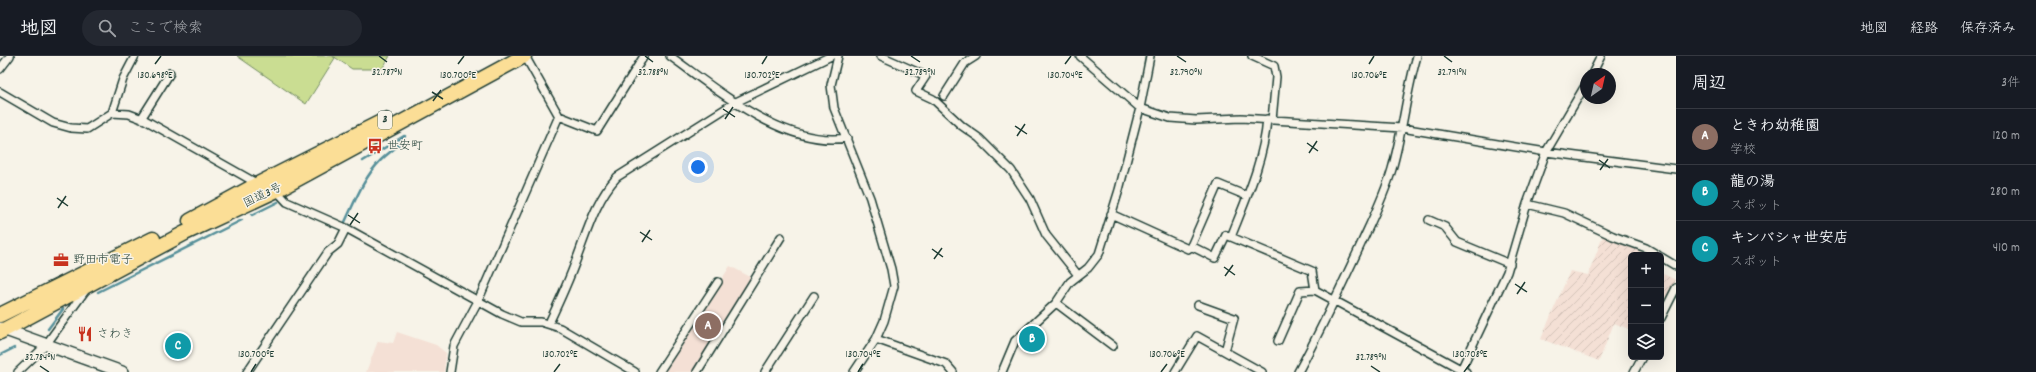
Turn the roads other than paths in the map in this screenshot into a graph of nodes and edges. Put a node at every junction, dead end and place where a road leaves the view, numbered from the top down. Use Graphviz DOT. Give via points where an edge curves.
graph roads {
  1 [pos="10,56"];
  2 [pos="135,56"];
  3 [pos="512,56"];
  4 [pos="525,56"];
  5 [pos="644,56"];
  6 [pos="670,56"];
  7 [pos="831,56"];
  8 [pos="838,56"];
  9 [pos="881,56"];
  10 [pos="976,56"];
  11 [pos="1080,56"];
  12 [pos="1150,56"];
  13 [pos="1252,56"];
  14 [pos="1417,56"];
  15 [pos="1601,56"];
  16 [pos="1595,68"];
  17 [pos="0,69"];
  18 [pos="170,73"];
  19 [pos="0,92"];
  20 [pos="1580,94"];
  21 [pos="944,96"];
  22 [pos="736,102"];
  23 [pos="1140,108"];
  24 [pos="112,113"];
  25 [pos="558,116"];
  26 [pos="141,119"];
  27 [pos="1270,120"];
  28 [pos="1402,128"];
  29 [pos="847,138"];
  30 [pos="1546,152"];
  31 [pos="1676,169"];
  32 [pos="258,184"];
  33 [pos="277,190"];
  34 [pos="1247,196"];
  35 [pos="1528,204"];
  36 [pos="1111,214"];
  37 [pos="1429,220"];
  38 [pos="346,228"];
  39 [pos="781,237"];
  40 [pos="1230,237"];
  41 [pos="1191,246"];
  42 [pos="1653,252"];
  43 [pos="1664,259"];
  44 [pos="1510,264"];
  45 [pos="1676,266"];
  46 [pos="1078,275"];
  47 [pos="718,282"];
  48 [pos="90,283"];
  49 [pos="1676,288"];
  50 [pos="1315,290"];
  51 [pos="814,296"];
  52 [pos="478,300"];
  53 [pos="1335,302"];
  54 [pos="1056,303"];
  55 [pos="1198,305"];
  56 [pos="1664,312"];
  57 [pos="0,315"];
  58 [pos="549,324"];
  59 [pos="1,330"];
  60 [pos="876,339"];
  61 [pos="1278,341"];
  62 [pos="45,346"];
  63 [pos="1113,346"];
  64 [pos="1225,351"];
  65 [pos="1640,360"];
  66 [pos="1462,371"];
  67 [pos="18,372"];
  68 [pos="122,372"];
  69 [pos="247,372"];
  70 [pos="450,372"];
  71 [pos="635,372"];
  72 [pos="659,372"];
  73 [pos="697,372"];
  74 [pos="765,372"];
  75 [pos="854,372"];
  76 [pos="953,372"];
  77 [pos="1002,372"];
  78 [pos="1175,372"];
  79 [pos="1262,372"];
  80 [pos="1298,372"];
  81 [pos="1634,372"];
  1 -- 17 [label="street"];
  2 -- 24 [label="street" via="122,78"];
  3 -- 32 [label="highway, 国道3号 / 3"];
  4 -- 25 [label="street"];
  4 -- 33 [label="highway, 国道3号 / 3"];
  5 -- 25 [label="street" via="599,130"];
  6 -- 22 [label="street"];
  7 -- 22 [label="street"];
  8 -- 29 [label="street" via="830,84 834,108"];
  9 -- 46 [label="street" via="926,76 916,91 933,99 979,138 1011,170 1030,199 1046,235"];
  10 -- 21 [label="street" via="965,63"];
  11 -- 23 [label="street"];
  12 -- 23 [label="street"];
  13 -- 27 [label="street" via="1274,66 1276,77"];
  14 -- 28 [label="street"];
  15 -- 16 [label="street"];
  18 -- 26 [label="street"];
  19 -- 24 [label="street" via="52,122 71,128 87,129"];
  20 -- 30 [label="street"];
  22 -- 29 [label="street" via="769,123 802,134 831,141"];
  22 -- 58 [label="street" via="617,177 606,189"];
  23 -- 27 [label="street" via="1170,118"];
  23 -- 36 [label="street"];
  24 -- 26 [label="street" via="129,114"];
  25 -- 52 [label="street"];
  26 -- 32 [label="street"];
  27 -- 28 [label="street"];
  27 -- 34 [label="street"];
  28 -- 30 [label="street"];
  28 -- 53 [label="street" via="1392,170"];
  29 -- 60 [label="street" via="870,198 894,286"];
  30 -- 31 [label="street"];
  30 -- 35 [label="street"];
  32 -- 33 [label="street"];
  32 -- 57 [label="highway, 国道3号 / 3" via="181,226"];
  33 -- 38 [label="street" via="287,202"];
  33 -- 48 [label="highway, 国道3号 / 3" via="185,233"];
  34 -- 40 [label="street"];
  34 -- 41 [label="street" via="1218,184"];
  35 -- 42 [label="street" via="1564,213"];
  35 -- 44 [label="street"];
  36 -- 41 [label="street" via="1188,249"];
  36 -- 46 [label="street" via="1099,254 1088,268"];
  37 -- 44 [label="street" via="1445,227 1457,242"];
  38 -- 52 [label="street"];
  38 -- 69 [label="street" via="338,244 328,252"];
  39 -- 73 [label="street"];
  40 -- 41 [label="street" via="1226,235 1214,258"];
  40 -- 50 [label="street" via="1312,271"];
  43 -- 45 [label="street"];
  44 -- 66 [label="street"];
  46 -- 54 [label="street"];
  47 -- 72 [label="street"];
  48 -- 59 [label="highway, 国道3号 / 3"];
  48 -- 62 [label="street"];
  49 -- 56 [label="street"];
  50 -- 53 [label="street"];
  50 -- 61 [label="street" via="1300,291"];
  51 -- 74 [label="street"];
  52 -- 58 [label="street" via="521,322"];
  52 -- 70 [label="street" via="454,346"];
  53 -- 66 [label="street"];
  53 -- 80 [label="street"];
  54 -- 63 [label="street"];
  54 -- 77 [label="street" via="1015,341"];
  55 -- 64 [label="street" via="1234,318"];
  58 -- 71 [label="street"];
  59 -- 62 [label="street"];
  60 -- 75 [label="street"];
  60 -- 76 [label="street" via="946,364"];
  62 -- 67 [label="street"];
  62 -- 68 [label="street"];
  64 -- 78 [label="street" via="1197,336"];
  64 -- 79 [label="street"];
  65 -- 81 [label="street"];
}
